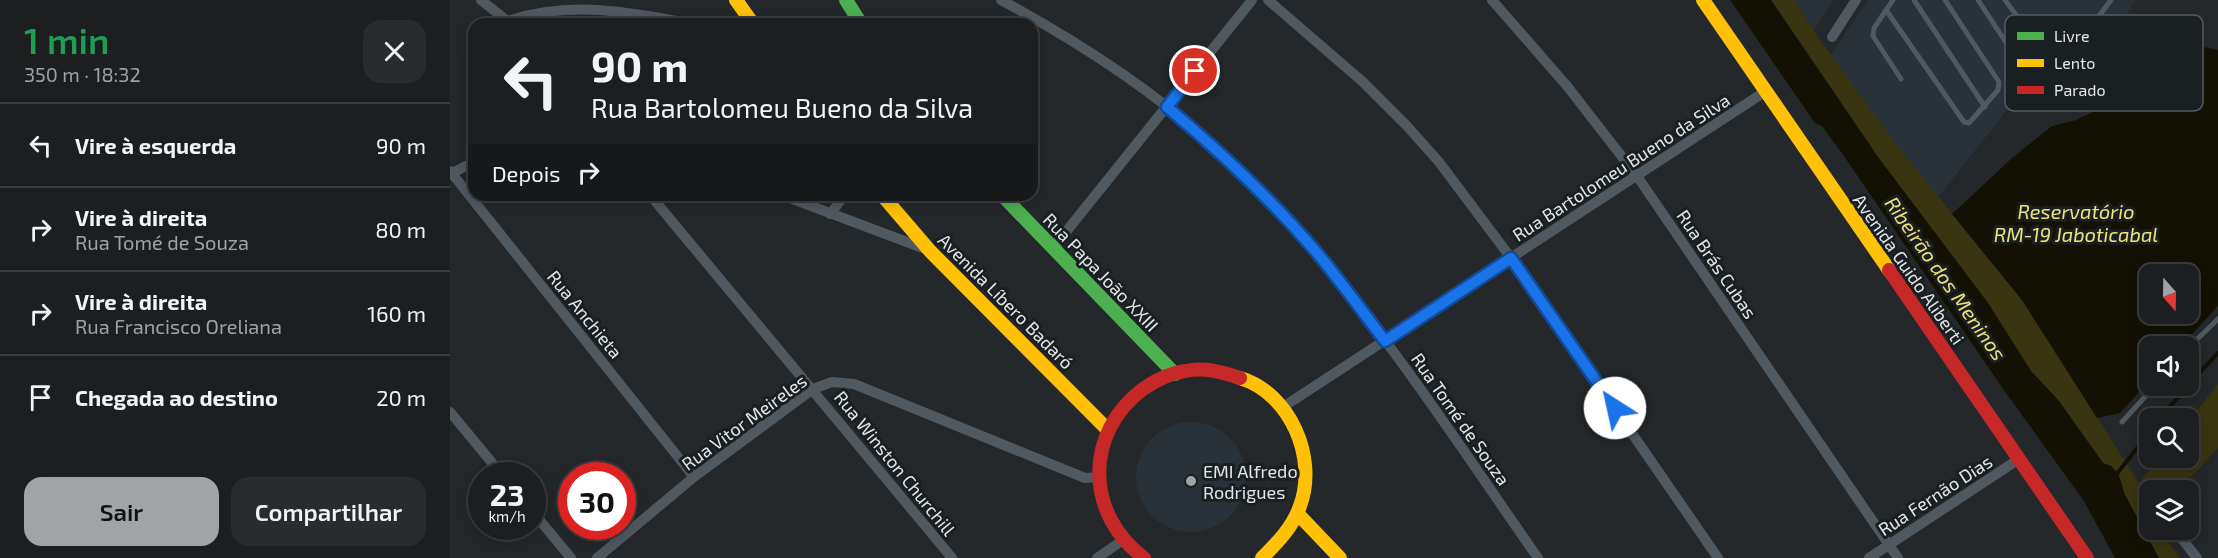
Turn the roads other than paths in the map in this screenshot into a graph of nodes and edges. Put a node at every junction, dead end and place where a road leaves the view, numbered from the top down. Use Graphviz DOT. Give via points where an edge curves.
graph roads {
  1 [pos="481,0"];
  2 [pos="736,0"];
  3 [pos="1001,0"];
  4 [pos="1252,0"];
  5 [pos="1268,0"];
  6 [pos="1492,0"];
  7 [pos="1703,0"];
  8 [pos="1856,0"];
  9 [pos="1893,0"];
  10 [pos="1914,0"];
  11 [pos="1945,0"];
  12 [pos="1978,0"];
  13 [pos="2006,0"];
  14 [pos="2111,0"];
  15 [pos="850,2"];
  16 [pos="1886,10"];
  17 [pos="2017,15"];
  18 [pos="2100,15"];
  19 [pos="504,18"];
  20 [pos="517,18"];
  21 [pos="660,18"];
  22 [pos="749,18"];
  23 [pos="858,18"];
  24 [pos="1035,18"];
  25 [pos="1038,20"];
  26 [pos="1832,37"];
  27 [pos="2005,40"];
  28 [pos="1901,79"];
  29 [pos="1766,92"];
  30 [pos="1167,107"];
  31 [pos="1985,107"];
  32 [pos="468,165"];
  33 [pos="451,172"];
  34 [pos="1637,176"];
  35 [pos="468,193"];
  36 [pos="474,201"];
  37 [pos="656,201"];
  38 [pos="797,201"];
  39 [pos="840,201"];
  40 [pos="887,201"];
  41 [pos="1008,201"];
  42 [pos="830,214"];
  43 [pos="1053,248"];
  44 [pos="930,251"];
  45 [pos="1511,258"];
  46 [pos="2218,319"];
  47 [pos="2199,337"];
  48 [pos="1385,341"];
  49 [pos="1175,374"];
  50 [pos="813,389"];
  51 [pos="2146,396"];
  52 [pos="1284,407"];
  53 [pos="450,412"];
  54 [pos="2122,423"];
  55 [pos="1108,430"];
  56 [pos="2019,459"];
  57 [pos="491,462"];
  58 [pos="694,477"];
  59 [pos="1099,477"];
  60 [pos="1298,514"];
  61 [pos="546,528"];
  62 [pos="1123,540"];
  63 [pos="2183,540"];
  64 [pos="1888,544"];
  65 [pos="571,558"];
  66 [pos="597,558"];
  67 [pos="952,558"];
  68 [pos="1097,558"];
  69 [pos="1144,558"];
  70 [pos="1262,558"];
  71 [pos="1340,558"];
  72 [pos="1538,558"];
  73 [pos="1718,558"];
  74 [pos="1869,558"];
  75 [pos="1898,558"];
  76 [pos="2087,558"];
  77 [pos="2197,558"];
  1 -- 19 [label="street"];
  2 -- 22 [label="street"];
  3 -- 24 [label="street, Rua Tomé de Souza"];
  4 -- 30 [label="street"];
  5 -- 45 [label="street" via="1363,82 1407,126"];
  6 -- 34 [label="street, Rua Brás Cubas" via="1567,86"];
  7 -- 29 [label="street, Avenida Guido Aliberti"];
  8 -- 26 [label="street"];
  9 -- 16 [label="lane"];
  10 -- 31 [label="lane"];
  11 -- 31 [label="lane" via="1999,82 2000,87"];
  12 -- 27 [label="lane"];
  13 -- 17 [label="lane"];
  14 -- 18 [label="lane"];
  15 -- 23 [label="street"];
  16 -- 28 [label="lane" via="1873,36"];
  16 -- 31 [label="lane" via="1964,122 1970,123"];
  20 -- 21 [label="street" via="551,8 583,7"];
  25 -- 30 [label="street, Rua Tomé de Souza"];
  29 -- 34 [label="street, Rua Bartolomeu Bueno da Silva"];
  29 -- 56 [label="street, Avenida Guido Aliberti"];
  30 -- 43 [label="street"];
  30 -- 48 [label="street, Rua Tomé de Souza" via="1209,142 1287,220"];
  32 -- 33 [label="street"];
  33 -- 35 [label="street, Rua Anchieta"];
  34 -- 45 [label="street, Rua Bartolomeu Bueno da Silva"];
  34 -- 64 [label="street, Rua Brás Cubas"];
  36 -- 58 [label="street, Rua Anchieta"];
  37 -- 50 [label="street, Rua Winston Churchill"];
  38 -- 42 [label="street"];
  39 -- 42 [label="street"];
  40 -- 44 [label="street, Avenida Líbero Badaró"];
  41 -- 43 [label="street, Rua Papa João XXIII"];
  42 -- 44 [label="street"];
  43 -- 49 [label="street, Rua Papa João XXIII"];
  44 -- 55 [label="street, Avenida Líbero Badaró"];
  45 -- 48 [label="street, Rua Bartolomeu Bueno da Silva"];
  45 -- 73 [label="street"];
  46 -- 47 [label="lane"];
  48 -- 52 [label="street, Rua Bartolomeu Bueno da Silva"];
  48 -- 72 [label="street, Rua Tomé de Souza"];
  49 -- 52 [label="street" via="1219,370 1247,379"];
  49 -- 55 [label="street" via="1139,391 1119,411"];
  50 -- 58 [label="street, Rua Vitor Meireles"];
  50 -- 59 [label="street, Rua Vitor Meireles" via="832,382 854,384 1085,478"];
  50 -- 67 [label="street, Rua Winston Churchill"];
  51 -- 54 [label="lane"];
  52 -- 60 [label="street" via="1301,439 1306,464 1305,490"];
  53 -- 57 [label="street"];
  55 -- 59 [label="street" via="1100,455"];
  56 -- 64 [label="street, Rua Fernão Dias"];
  56 -- 76 [label="street, Avenida Guido Aliberti"];
  58 -- 66 [label="street, Rua Vitor Meireles"];
  59 -- 62 [label="street" via="1105,510"];
  60 -- 70 [label="street"];
  60 -- 71 [label="street"];
  61 -- 65 [label="street"];
  62 -- 68 [label="street"];
  62 -- 69 [label="street"];
  63 -- 77 [label="street"];
  64 -- 74 [label="street, Rua Fernão Dias"];
  64 -- 75 [label="street, Rua Brás Cubas"];
}
